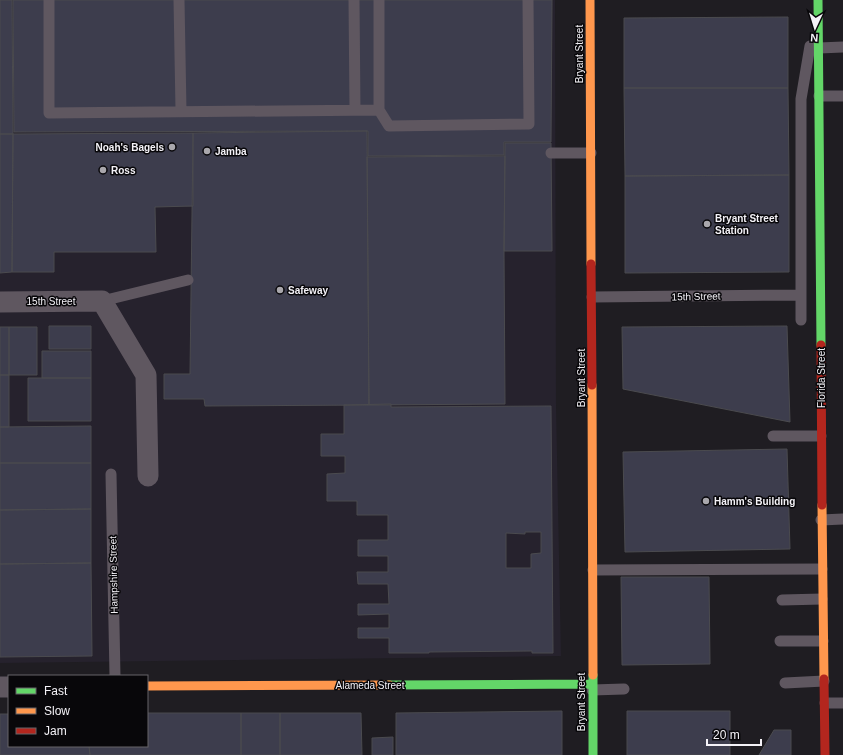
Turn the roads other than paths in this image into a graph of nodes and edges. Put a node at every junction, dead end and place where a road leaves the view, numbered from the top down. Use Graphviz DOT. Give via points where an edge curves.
graph roads {
  1 [pos="49,0"];
  2 [pos="179,0"];
  3 [pos="354,0"];
  4 [pos="379,0"];
  5 [pos="528,0"];
  6 [pos="590,0"];
  7 [pos="818,0"];
  8 [pos="843,47"];
  9 [pos="819,48"];
  10 [pos="819,96"];
  11 [pos="843,96"];
  12 [pos="355,109"];
  13 [pos="181,110"];
  14 [pos="379,110"];
  15 [pos="551,153"];
  16 [pos="591,153"];
  17 [pos="188,280"];
  18 [pos="801,295"];
  19 [pos="592,297"];
  20 [pos="102,301"];
  21 [pos="0,302"];
  22 [pos="801,320"];
  23 [pos="773,436"];
  24 [pos="821,436"];
  25 [pos="111,474"];
  26 [pos="148,476"];
  27 [pos="843,519"];
  28 [pos="821,520"];
  29 [pos="822,569"];
  30 [pos="593,570"];
  31 [pos="822,599"];
  32 [pos="782,600"];
  33 [pos="780,641"];
  34 [pos="823,641"];
  35 [pos="115,675"];
  36 [pos="824,680"];
  37 [pos="784,683"];
  38 [pos="148,686"];
  39 [pos="592,687"];
  40 [pos="624,689"];
  41 [pos="824,703"];
  42 [pos="843,703"];
  43 [pos="593,755"];
  44 [pos="824,755"];
  1 -- 13 [label="lane" via="48,112"];
  2 -- 13 [label="lane"];
  3 -- 12 [label="lane"];
  4 -- 14 [label="lane"];
  5 -- 14 [label="lane" via="529,124 389,126"];
  6 -- 16 [label="street, Bryant Street"];
  7 -- 9 [label="street, Florida Street"];
  7 -- 18 [label="lane, Florida Street" via="801,99"];
  8 -- 9 [label="lane"];
  9 -- 10 [label="street, Florida Street"];
  10 -- 11 [label="lane"];
  10 -- 24 [label="street, Florida Street"];
  12 -- 13 [label="lane"];
  12 -- 14 [label="lane"];
  15 -- 16 [label="lane"];
  16 -- 19 [label="street, Bryant Street"];
  17 -- 20 [label="lane"];
  18 -- 19 [label="lane, 15th Street"];
  18 -- 22 [label="lane, Florida Street"];
  19 -- 30 [label="street, Bryant Street"];
  20 -- 21 [label="street, 15th Street"];
  20 -- 26 [label="street" via="146,375"];
  23 -- 24 [label="lane"];
  24 -- 28 [label="street, Florida Street"];
  25 -- 35 [label="lane, Hampshire Street"];
  27 -- 28 [label="lane"];
  28 -- 29 [label="street, Florida Street"];
  29 -- 30 [label="lane"];
  29 -- 31 [label="street, Florida Street"];
  30 -- 39 [label="street, Bryant Street"];
  31 -- 32 [label="lane"];
  31 -- 34 [label="street, Florida Street"];
  33 -- 34 [label="lane"];
  34 -- 36 [label="street, Florida Street"];
  36 -- 37 [label="lane"];
  36 -- 41 [label="street, Florida Street"];
  38 -- 39 [label="street, Alameda Street"];
  39 -- 40 [label="lane"];
  39 -- 43 [label="street, Bryant Street"];
  41 -- 42 [label="lane"];
  41 -- 44 [label="street, Florida Street"];
}
